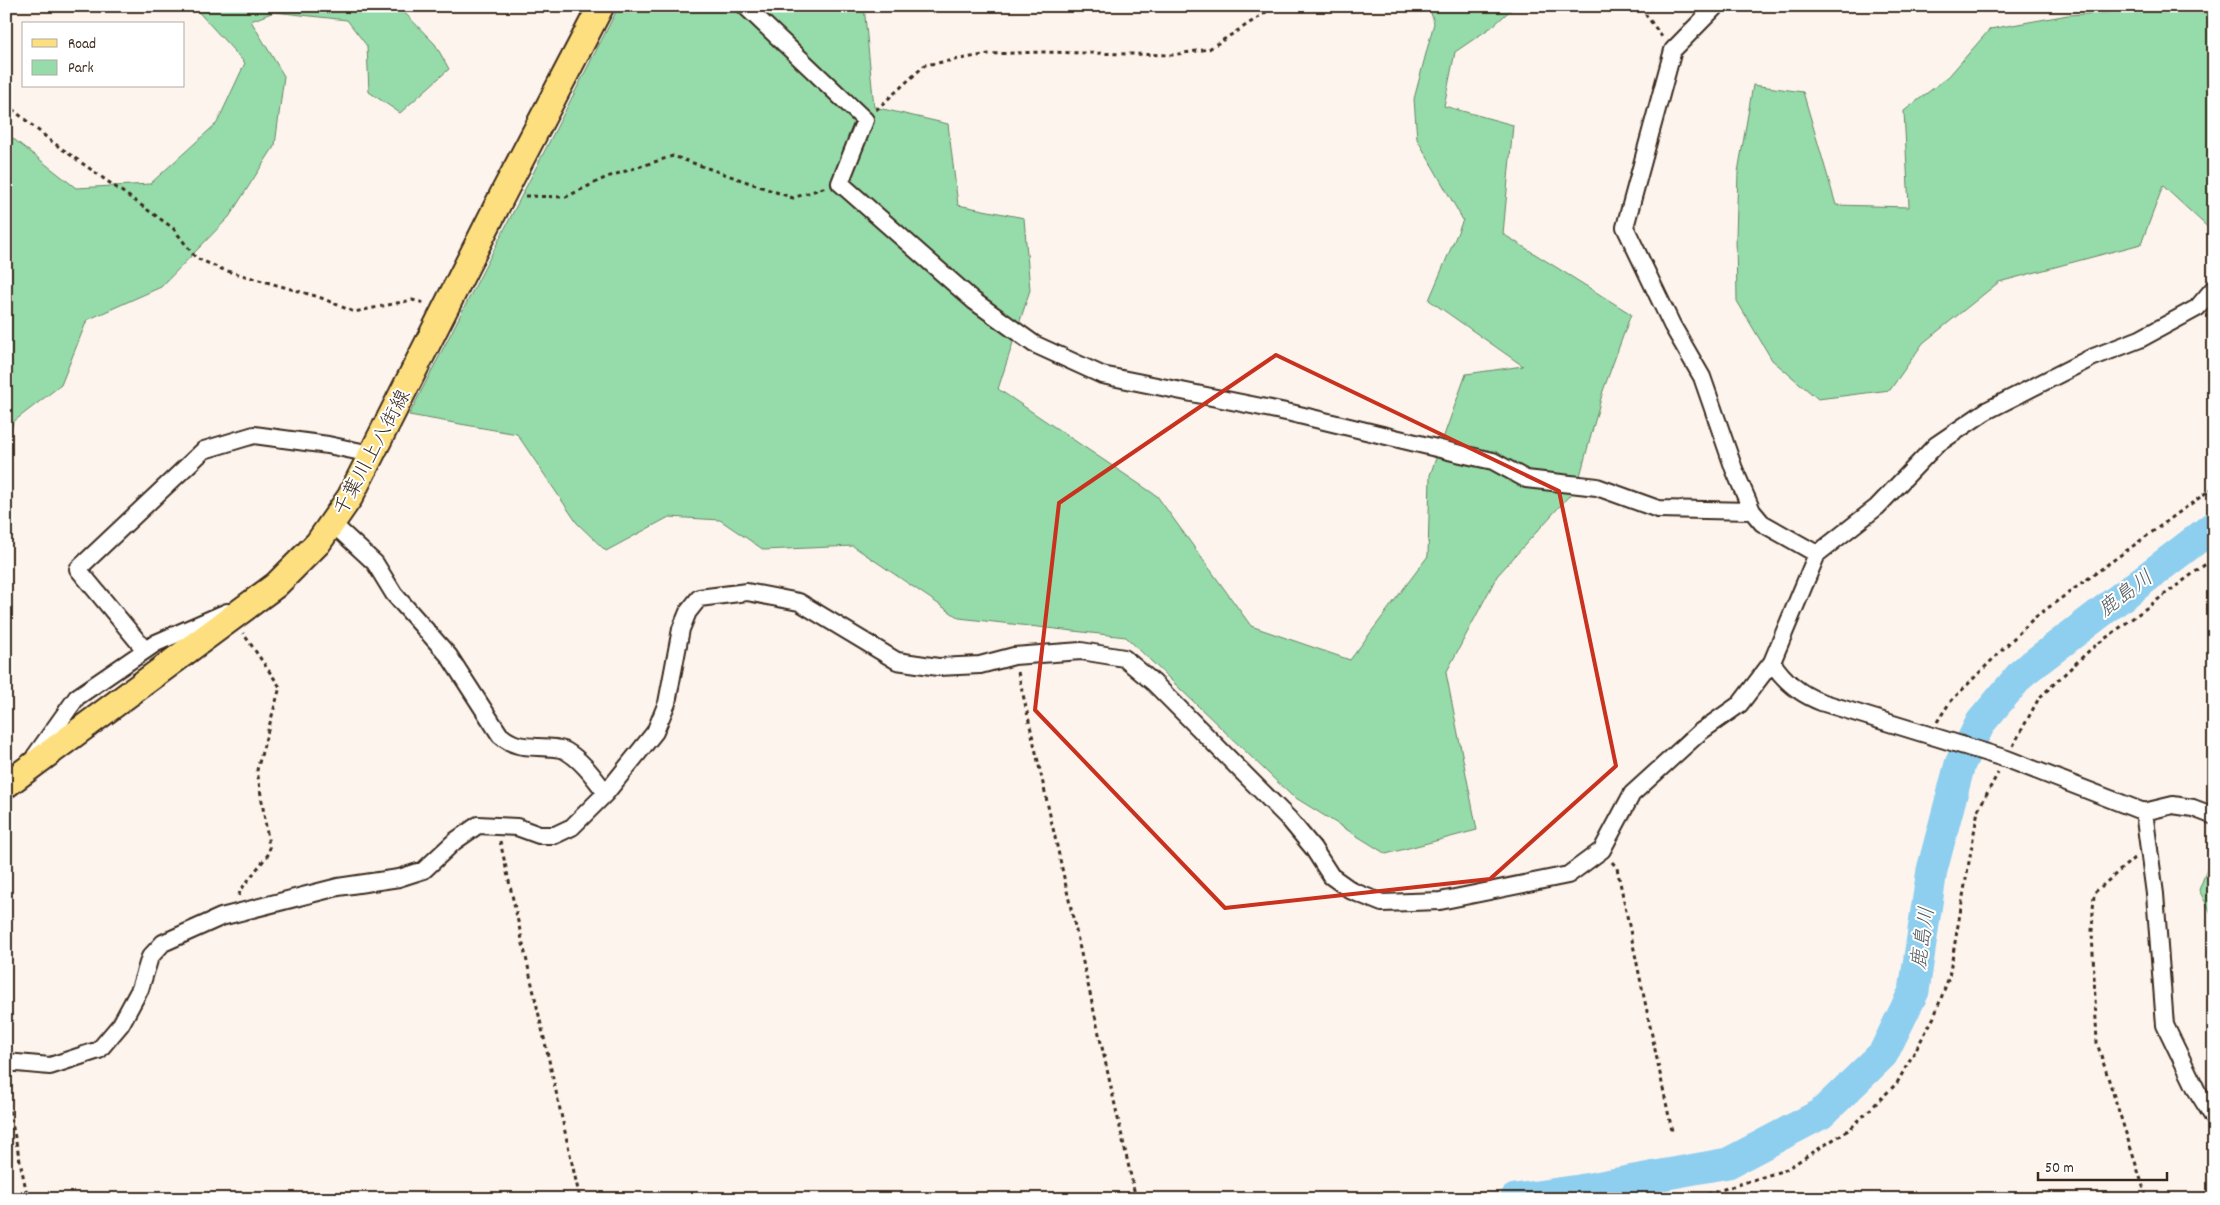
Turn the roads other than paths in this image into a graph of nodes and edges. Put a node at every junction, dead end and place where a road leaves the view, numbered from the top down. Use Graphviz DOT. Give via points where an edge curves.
graph roads {
  1 [pos="602,6"];
  2 [pos="745,6"];
  3 [pos="1716,6"];
  4 [pos="2214,288"];
  5 [pos="372,454"];
  6 [pos="1752,511"];
  7 [pos="333,524"];
  8 [pos="1816,554"];
  9 [pos="256,600"];
  10 [pos="145,650"];
  11 [pos="1772,662"];
  12 [pos="15,779"];
  13 [pos="606,793"];
  14 [pos="2144,812"];
  15 [pos="2214,816"];
  16 [pos="6,1062"];
  17 [pos="2214,1118"];
  1 -- 5 [label="main road, 千葉川上八街線"];
  2 -- 6 [label="street" via="865,120 840,183 974,301 1034,344 1102,375 1291,413 1457,452 1493,461 1526,479 1597,487 1658,508"];
  3 -- 6 [label="street" via="1673,50 1625,227 1672,326 1702,377"];
  4 -- 8 [label="street" via="2197,308 2140,339 2091,358 1986,411 1950,435 1936,445 1877,507"];
  5 -- 7 [label="main road, 千葉川上八街線"];
  5 -- 10 [label="street" via="254,435 204,450 78,569"];
  6 -- 8 [label="street" via="1762,523"];
  7 -- 9 [label="main road, 千葉川上八街線" via="298,565"];
  7 -- 13 [label="street" via="376,563 394,594 449,656 500,735 520,746 565,750 586,768"];
  8 -- 11 [label="street"];
  9 -- 10 [label="street"];
  9 -- 12 [label="main road, 千葉川上八街線"];
  10 -- 12 [label="street" via="78,697"];
  11 -- 13 [label="street" via="1740,704 1700,732 1632,794 1602,850 1568,875 1440,901 1382,903 1352,891 1332,876 1289,819 1154,683 1124,658 1081,651 1014,656 980,665 938,667 897,661 799,602 747,592 698,598 688,612 681,629 667,703 655,732"];
  11 -- 14 [label="street" via="1790,685 1807,697 2007,759"];
  13 -- 16 [label="street" via="572,827 556,835 539,835 517,827 478,825 424,870 399,878 338,887 222,917 163,943 150,957 140,988 121,1024 98,1050 50,1066"];
  14 -- 15 [label="street" via="2174,805"];
  14 -- 17 [label="street" via="2155,894 2165,1024 2197,1091"];
}
